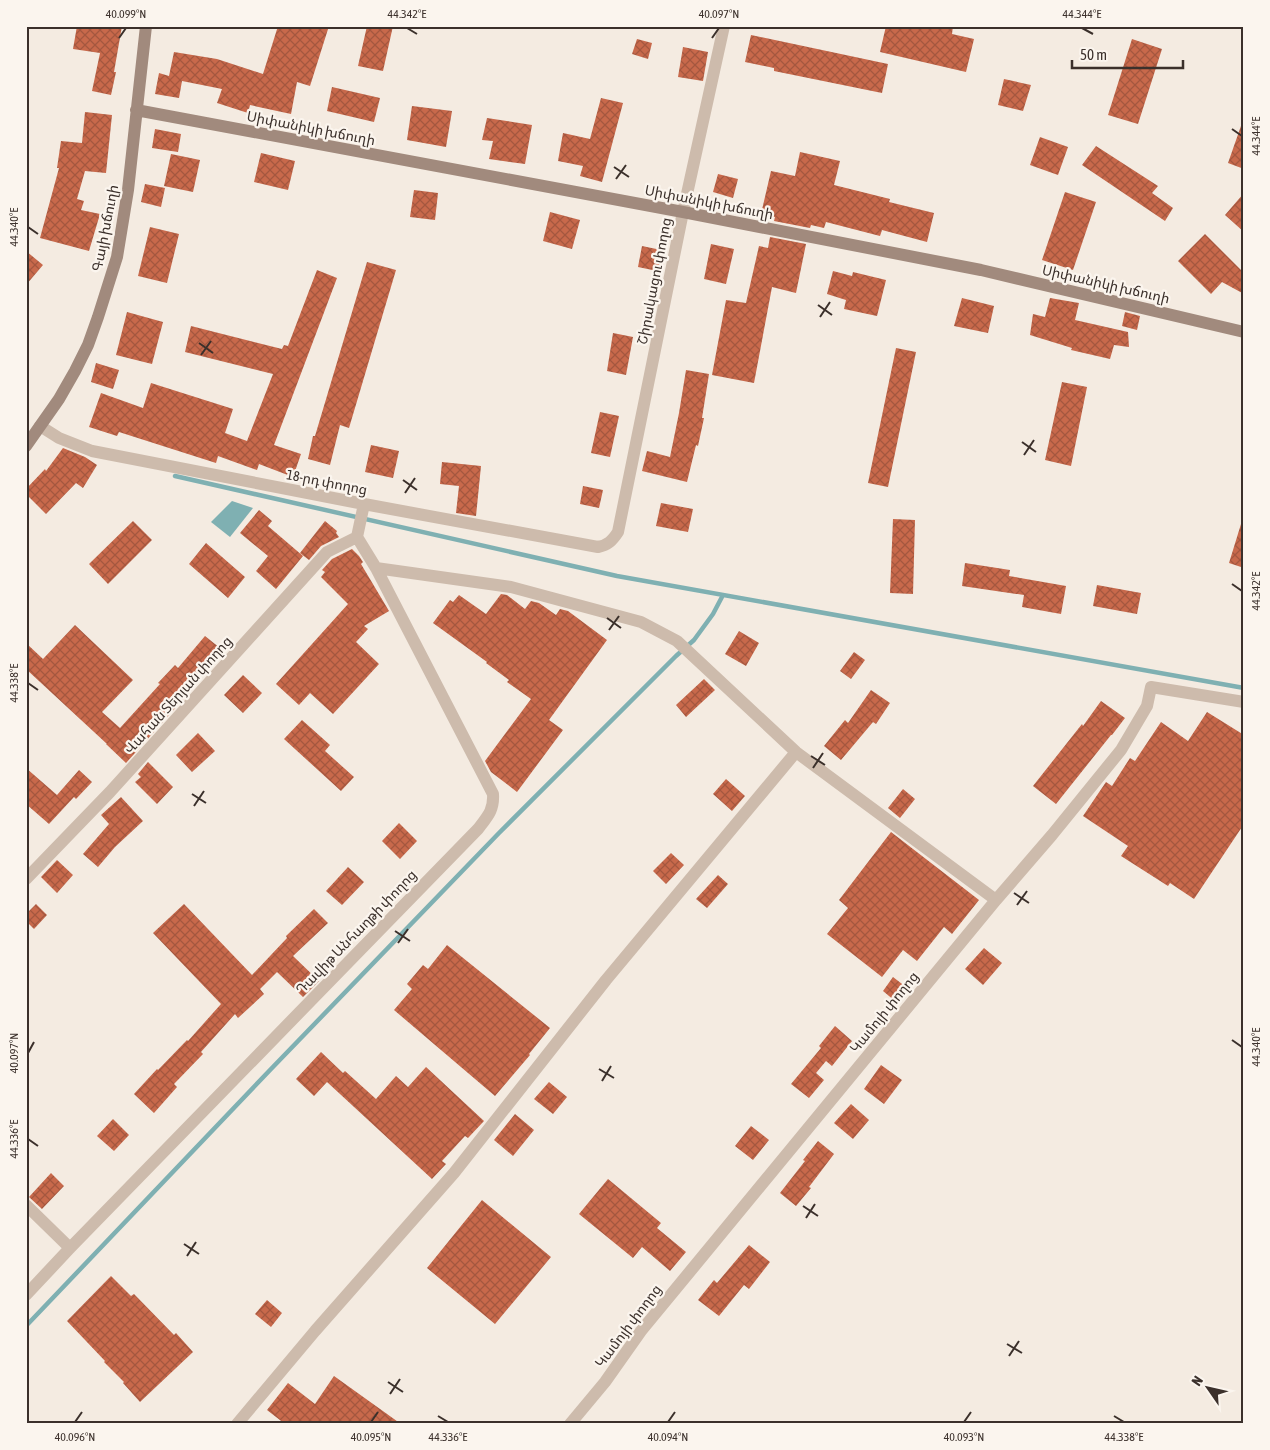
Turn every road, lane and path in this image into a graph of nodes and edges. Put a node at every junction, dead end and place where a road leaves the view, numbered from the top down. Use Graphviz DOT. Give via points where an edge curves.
graph roads {
  1 [pos="146,26"];
  2 [pos="724,26"];
  3 [pos="136,110"];
  4 [pos="683,212"];
  5 [pos="1244,332"];
  6 [pos="40,426"];
  7 [pos="26,446"];
  8 [pos="364,504"];
  9 [pos="357,536"];
  10 [pos="613,540"];
  11 [pos="376,568"];
  12 [pos="1244,702"];
  13 [pos="796,752"];
  14 [pos="26,879"];
  15 [pos="996,900"];
  16 [pos="26,1205"];
  17 [pos="70,1248"];
  18 [pos="26,1295"];
  19 [pos="237,1424"];
  20 [pos="570,1424"];
  1 -- 3 [label="main road, Գայի խճուղի"];
  2 -- 4 [label="street, Շիրակացու փողոց"];
  3 -- 4 [label="main road, Սիփանիկի խճուղի"];
  3 -- 6 [label="main road, Գայի խճուղի" via="118,257 88,344 59,399"];
  4 -- 5 [label="main road, Սիփանիկի խճուղի" via="981,270"];
  4 -- 10 [label="street, Շիրակացու փողոց" via="618,532"];
  6 -- 7 [label="main road, Գայի խճուղի"];
  6 -- 8 [label="street, 18-րդ փողոց" via="59,438 92,451"];
  8 -- 9 [label="street"];
  8 -- 10 [label="street, 18-րդ փողոց" via="598,547"];
  9 -- 11 [label="street, Դավիթ Անհաղթի փողոց"];
  9 -- 14 [label="street, Վահան Տերյան փողոց" via="327,552 110,792"];
  11 -- 13 [label="street" via="510,587 641,622 677,641"];
  11 -- 17 [label="street, Դավիթ Անհաղթի փողոց" via="493,794 490,814"];
  12 -- 15 [label="street, Կամոյի փողոց" via="1151,687 1147,706 1121,750"];
  13 -- 15 [label="street"];
  13 -- 19 [label="street" via="606,980 454,1174"];
  15 -- 20 [label="street, Կամոյի փողոց" via="641,1331"];
  16 -- 17 [label="street"];
  17 -- 18 [label="street, Դավիթ Անհաղթի փողոց"];
}
